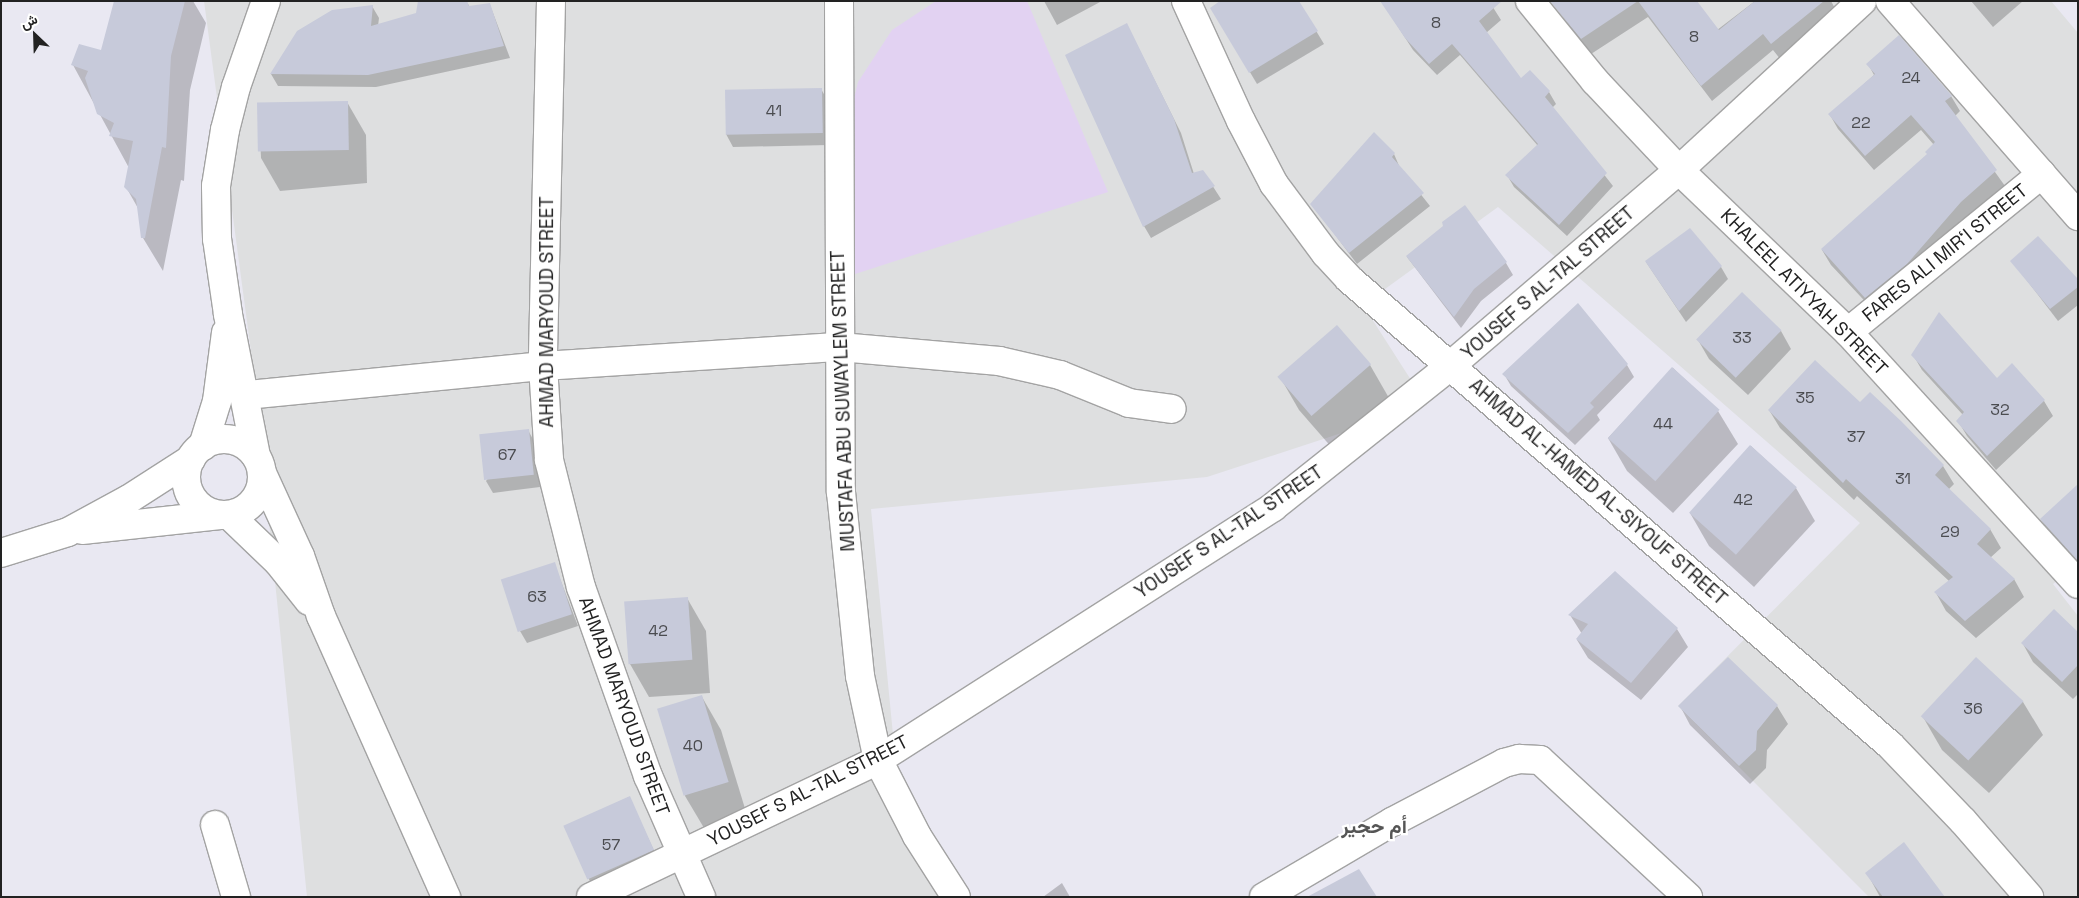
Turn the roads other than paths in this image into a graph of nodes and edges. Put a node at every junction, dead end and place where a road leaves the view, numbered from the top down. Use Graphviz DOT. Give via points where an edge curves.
graph roads {
  1 [pos="266,1"];
  2 [pos="551,1"];
  3 [pos="839,1"];
  4 [pos="1186,1"];
  5 [pos="1530,1"];
  6 [pos="1862,1"];
  7 [pos="1890,1"];
  8 [pos="1679,170"];
  9 [pos="2042,174"];
  10 [pos="2078,216"];
  11 [pos="228,314"];
  12 [pos="1848,332"];
  13 [pos="840,348"];
  14 [pos="543,366"];
  15 [pos="1450,366"];
  16 [pos="247,395"];
  17 [pos="1172,409"];
  18 [pos="197,452"];
  19 [pos="259,465"];
  20 [pos="224,515"];
  21 [pos="68,532"];
  22 [pos="1,553"];
  23 [pos="2078,584"];
  24 [pos="321,616"];
  25 [pos="878,760"];
  26 [pos="215,825"];
  27 [pos="680,855"];
  28 [pos="236,897"];
  29 [pos="446,897"];
  30 [pos="591,897"];
  31 [pos="701,897"];
  32 [pos="956,897"];
  33 [pos="1264,897"];
  34 [pos="1688,897"];
  35 [pos="2029,897"];
  1 -- 11 [label="street" via="236,87 216,186 217,239"];
  2 -- 14 [label="street, AHMAD MARYOUD STREET"];
  3 -- 13 [label="street, MUSTAFA ABU SUWAYLEM STREET"];
  4 -- 15 [label="street, AHMAD AL-HAMED AL-SIYOUF STREET" via="1241,121 1274,184 1298,220 1349,279"];
  5 -- 8 [label="street, KHALEEL ATIYYAH STREET" via="1595,80"];
  6 -- 8 [label="street, YOUSEF S AL-TAL STREET"];
  7 -- 9 [label="street"];
  8 -- 12 [label="street, KHALEEL ATIYYAH STREET"];
  8 -- 15 [label="street, YOUSEF S AL-TAL STREET"];
  9 -- 10 [label="street"];
  9 -- 12 [label="street, FARES ALI MIR‘I STREET"];
  11 -- 16 [label="street"];
  11 -- 18 [label="street" via="217,401"];
  12 -- 23 [label="street, KHALEEL ATIYYAH STREET"];
  13 -- 14 [label="street"];
  13 -- 17 [label="street" via="999,360 1060,374 1129,403"];
  13 -- 25 [label="street, MUSTAFA ABU SUWAYLEM STREET" via="842,492 849,582 860,676"];
  14 -- 16 [label="street"];
  14 -- 27 [label="street, AHMAD MARYOUD STREET" via="549,460 581,587 648,776"];
  15 -- 25 [label="street, YOUSEF S AL-TAL STREET" via="1273,507"];
  15 -- 35 [label="street, AHMAD AL-HAMED AL-SIYOUF STREET" via="1890,745 1963,821"];
  16 -- 19 [label="street"];
  18 -- 19 [label="street" via="217,440 232,439 246,445"];
  18 -- 20 [label="street" via="186,477 190,494 202,508"];
  18 -- 21 [label="street" via="129,499"];
  19 -- 20 [label="street" via="262,486 253,503"];
  19 -- 24 [label="street" via="300,556"];
  20 -- 21 [label="street"];
  20 -- 24 [label="street" via="279,564"];
  21 -- 22 [label="street"];
  24 -- 29 [label="street"];
  25 -- 27 [label="street, YOUSEF S AL-TAL STREET"];
  25 -- 32 [label="street, MUSTAFA ABU SUWAYLEM STREET" via="917,836"];
  26 -- 28 [label="street"];
  27 -- 30 [label="street, YOUSEF S AL-TAL STREET"];
  27 -- 31 [label="street, AHMAD MARYOUD STREET"];
  33 -- 34 [label="street" via="1392,822 1504,763 1519,759 1540,760"];
}
